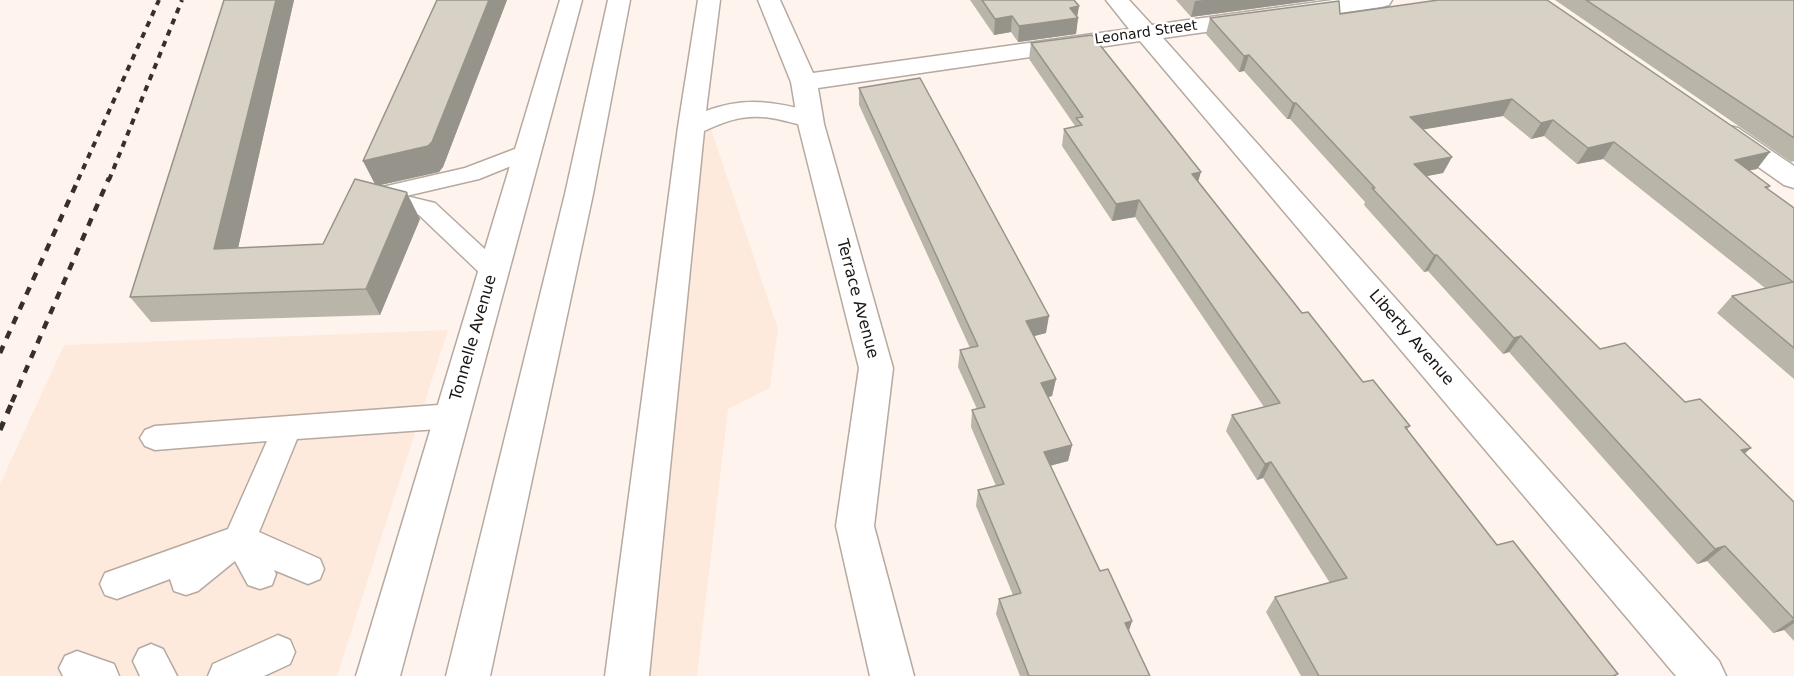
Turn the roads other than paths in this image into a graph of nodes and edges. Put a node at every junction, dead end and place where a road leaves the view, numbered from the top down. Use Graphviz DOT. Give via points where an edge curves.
graph roads {
  1 [pos="571,0"];
  2 [pos="619,0"];
  3 [pos="709,0"];
  4 [pos="769,0"];
  5 [pos="1117,0"];
  6 [pos="1381,0"];
  7 [pos="1146,33"];
  8 [pos="804,82"];
  9 [pos="810,119"];
  10 [pos="1708,119"];
  11 [pos="691,127"];
  12 [pos="528,151"];
  13 [pos="1794,179"];
  14 [pos="493,271"];
  15 [pos="452,416"];
  16 [pos="287,428"];
  17 [pos="155,438"];
  18 [pos="240,539"];
  19 [pos="308,570"];
  20 [pos="260,573"];
  21 [pos="186,580"];
  22 [pos="117,584"];
  23 [pos="278,652"];
  24 [pos="219,670"];
  25 [pos="378,676"];
  26 [pos="468,676"];
  27 [pos="627,676"];
  28 [pos="892,676"];
  29 [pos="1704,676"];
  1 -- 12 [label="main road, Tonnelle Avenue"];
  2 -- 26 [label="main road" via="579,194"];
  3 -- 11 [label="main road"];
  4 -- 8 [label="main road, Terrace Avenue"];
  5 -- 7 [label="main road, Liberty Avenue"];
  6 -- 7 [label="main road, Leonard Street"];
  7 -- 8 [label="main road, Leonard Street"];
  7 -- 29 [label="main road, Liberty Avenue"];
  8 -- 9 [label="main road, Terrace Avenue"];
  9 -- 11 [label="main road" via="761,107 740,107"];
  9 -- 28 [label="main road, Terrace Avenue" via="876,368 855,526"];
  10 -- 13 [label="main road"];
  11 -- 27 [label="main road"];
  12 -- 14 [label="main road, Tonnelle Avenue"];
  12 -- 14 [label="lane" via="471,174 373,196 427,209"];
  14 -- 15 [label="main road, Tonnelle Avenue"];
  15 -- 16 [label="lane"];
  15 -- 25 [label="main road, Tonnelle Avenue"];
  16 -- 17 [label="lane"];
  16 -- 18 [label="lane"];
  18 -- 19 [label="lane"];
  18 -- 20 [label="lane"];
  18 -- 21 [label="lane"];
  18 -- 22 [label="lane"];
  23 -- 24 [label="lane"];
}
